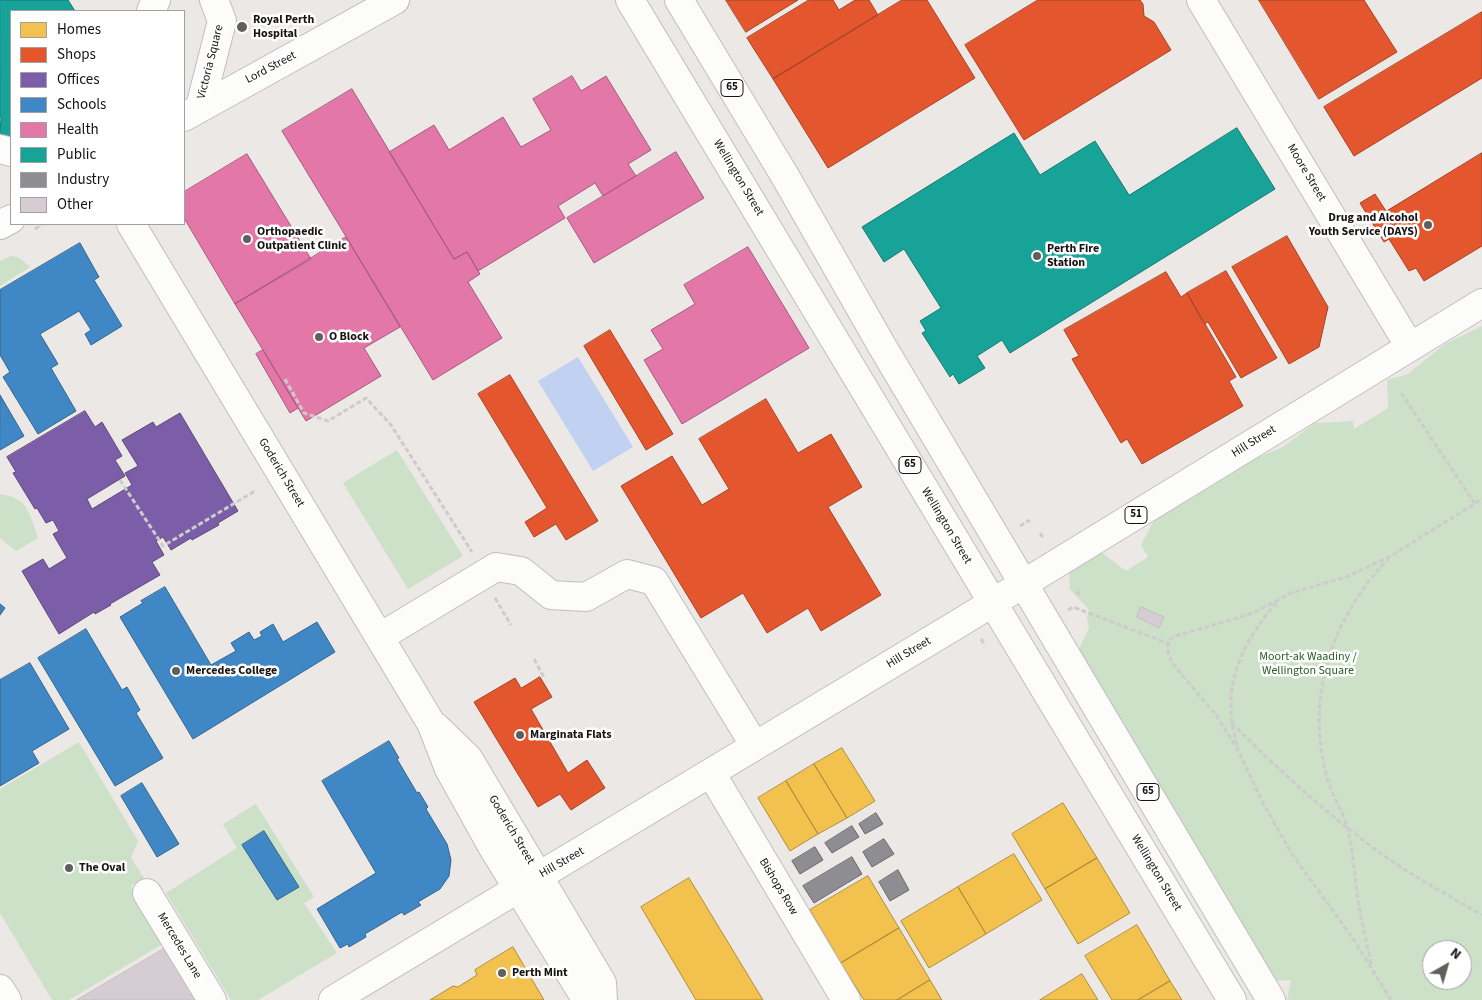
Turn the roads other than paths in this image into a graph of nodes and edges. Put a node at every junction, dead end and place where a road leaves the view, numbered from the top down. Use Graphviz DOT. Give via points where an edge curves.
graph roads {
  1 [pos="214,0"];
  2 [pos="395,0"];
  3 [pos="630,0"];
  4 [pos="680,0"];
  5 [pos="1201,0"];
  6 [pos="192,112"];
  7 [pos="132,225"];
  8 [pos="1482,303"];
  9 [pos="1410,347"];
  10 [pos="1024,584"];
  11 [pos="993,602"];
  12 [pos="380,637"];
  13 [pos="755,746"];
  14 [pos="711,773"];
  15 [pos="529,883"];
  16 [pos="147,893"];
  17 [pos="0,989"];
  18 [pos="7,1000"];
  19 [pos="212,1000"];
  20 [pos="334,1000"];
  21 [pos="589,1000"];
  22 [pos="603,1000"];
  23 [pos="846,1000"];
  24 [pos="1232,1000"];
  25 [pos="1271,1000"];
  1 -- 6 [label="main road, Victoria Square" via="222,21"];
  2 -- 6 [label="main road, Lord Street"];
  3 -- 11 [label="main road, Wellington Street / 65"];
  4 -- 10 [label="main road, 65"];
  5 -- 9 [label="main road, Moore Street"];
  7 -- 12 [label="main road, Goderich Street"];
  8 -- 9 [label="main road, Hill Street / 51"];
  9 -- 10 [label="main road, Hill Street / 51"];
  10 -- 11 [label="main road, Hill Street"];
  10 -- 25 [label="main road, 65"];
  11 -- 13 [label="main road, Hill Street"];
  11 -- 24 [label="main road, Wellington Street / 65"];
  12 -- 13 [label="main road" via="496,567 520,571 551,595 586,597 627,574 654,581"];
  12 -- 15 [label="main road, Goderich Street" via="431,723 468,758"];
  13 -- 14 [label="main road, Hill Street"];
  14 -- 15 [label="main road, Hill Street"];
  14 -- 23 [label="main road, Bishops Row"];
  15 -- 20 [label="main road, Hill Street"];
  15 -- 21 [label="main road, Goderich Street" via="581,991"];
  15 -- 22 [label="main road, Goderich Street" via="602,983"];
  16 -- 19 [label="main road, Mercedes Lane"];
  17 -- 18 [label="main road"];
}
